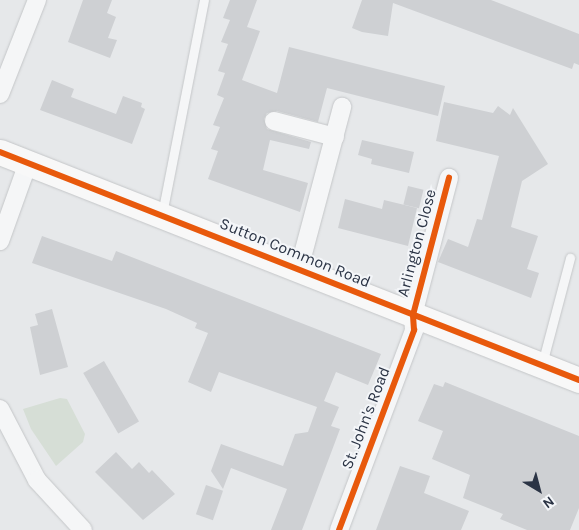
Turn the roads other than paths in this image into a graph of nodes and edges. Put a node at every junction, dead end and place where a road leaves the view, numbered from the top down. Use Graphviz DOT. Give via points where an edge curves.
graph roads {
  1 [pos="37,0"];
  2 [pos="204,0"];
  3 [pos="0,94"];
  4 [pos="342,107"];
  5 [pos="274,121"];
  6 [pos="335,137"];
  7 [pos="0,152"];
  8 [pos="28,163"];
  9 [pos="449,178"];
  10 [pos="162,214"];
  11 [pos="0,241"];
  12 [pos="570,258"];
  13 [pos="299,269"];
  14 [pos="413,315"];
  15 [pos="542,365"];
  16 [pos="579,380"];
  17 [pos="0,409"];
  18 [pos="84,530"];
  19 [pos="339,530"];
  1 -- 3 [label="street"];
  2 -- 10 [label="lane"];
  4 -- 6 [label="street"];
  5 -- 6 [label="street"];
  6 -- 13 [label="street"];
  7 -- 8 [label="main road, Sutton Common Road"];
  8 -- 10 [label="main road, Sutton Common Road"];
  8 -- 11 [label="street"];
  9 -- 14 [label="street, Arlington Close"];
  10 -- 13 [label="main road, Sutton Common Road"];
  12 -- 15 [label="lane"];
  13 -- 14 [label="main road, Sutton Common Road"];
  14 -- 15 [label="main road, Sutton Common Road"];
  14 -- 19 [label="street, St. John's Road" via="414,330"];
  15 -- 16 [label="main road, Sutton Common Road"];
  17 -- 18 [label="street" via="37,480"];
}
